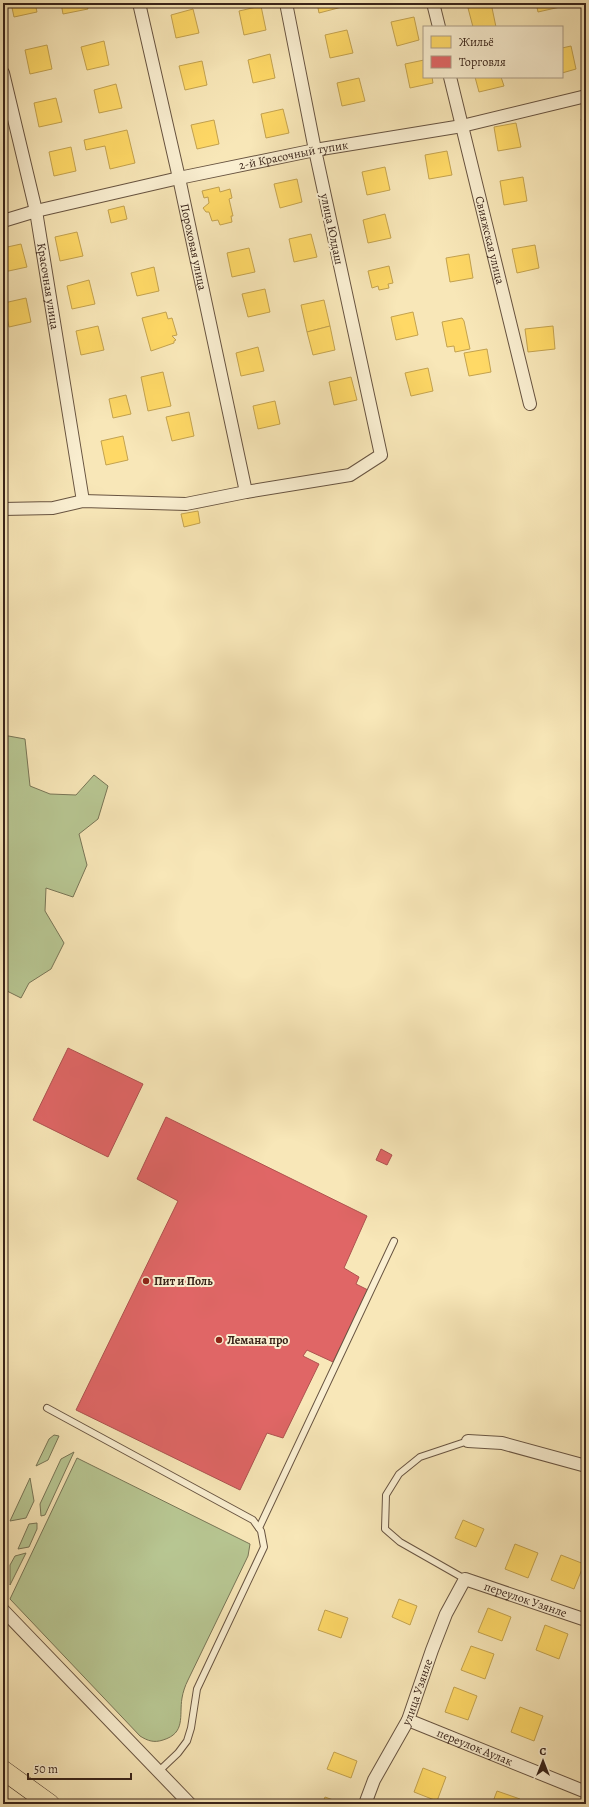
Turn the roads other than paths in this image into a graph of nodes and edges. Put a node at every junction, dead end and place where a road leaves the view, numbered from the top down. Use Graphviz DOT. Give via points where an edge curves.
graph roads {
  1 [pos="139,3"];
  2 [pos="286,3"];
  3 [pos="433,3"];
  4 [pos="439,26"];
  5 [pos="3,73"];
  6 [pos="450,78"];
  7 [pos="586,96"];
  8 [pos="462,126"];
  9 [pos="315,150"];
  10 [pos="179,178"];
  11 [pos="36,211"];
  12 [pos="3,220"];
  13 [pos="530,404"];
  14 [pos="246,492"];
  15 [pos="83,501"];
  16 [pos="3,509"];
  17 [pos="394,1241"];
  18 [pos="47,1408"];
  19 [pos="468,1441"];
  20 [pos="586,1466"];
  21 [pos="259,1528"];
  22 [pos="465,1579"];
  23 [pos="3,1610"];
  24 [pos="586,1620"];
  25 [pos="408,1720"];
  26 [pos="3,1770"];
  27 [pos="158,1772"];
  28 [pos="586,1792"];
  29 [pos="50,1804"];
  30 [pos="190,1804"];
  31 [pos="365,1804"];
  1 -- 10 [label="street, Пороховая улица"];
  2 -- 9 [label="street, улица Юлдаш"];
  3 -- 4 [label="street"];
  5 -- 11 [label="street, Красочная улица"];
  6 -- 8 [label="street, Свияжская улица"];
  7 -- 8 [label="street, 2-й Красочный тупик"];
  8 -- 9 [label="street, 2-й Красочный тупик"];
  8 -- 13 [label="street, Свияжская улица"];
  9 -- 10 [label="street, 2-й Красочный тупик"];
  9 -- 14 [label="street, улица Юлдаш" via="381,455 350,474"];
  10 -- 11 [label="street, 2-й Красочный тупик"];
  10 -- 14 [label="street, Пороховая улица"];
  11 -- 12 [label="street, 2-й Красочный тупик"];
  11 -- 15 [label="street, Красочная улица"];
  14 -- 15 [label="street" via="186,504"];
  15 -- 16 [label="street" via="52,508"];
  17 -- 21 [label="lane"];
  18 -- 21 [label="lane" via="253,1520"];
  19 -- 20 [label="street" via="502,1443"];
  19 -- 22 [label="lane" via="420,1457 399,1474 386,1495 385,1528 400,1542"];
  21 -- 27 [label="lane" via="264,1547 197,1689 187,1741"];
  22 -- 24 [label="street, переулок Узянле"];
  22 -- 25 [label="street, улица Узянле" via="446,1614"];
  23 -- 27 [label="street"];
  25 -- 28 [label="street, переулок Аулак"];
  25 -- 31 [label="street, улица Узянле" via="374,1780"];
  26 -- 29 [label="main road"];
  27 -- 30 [label="street"];
}
